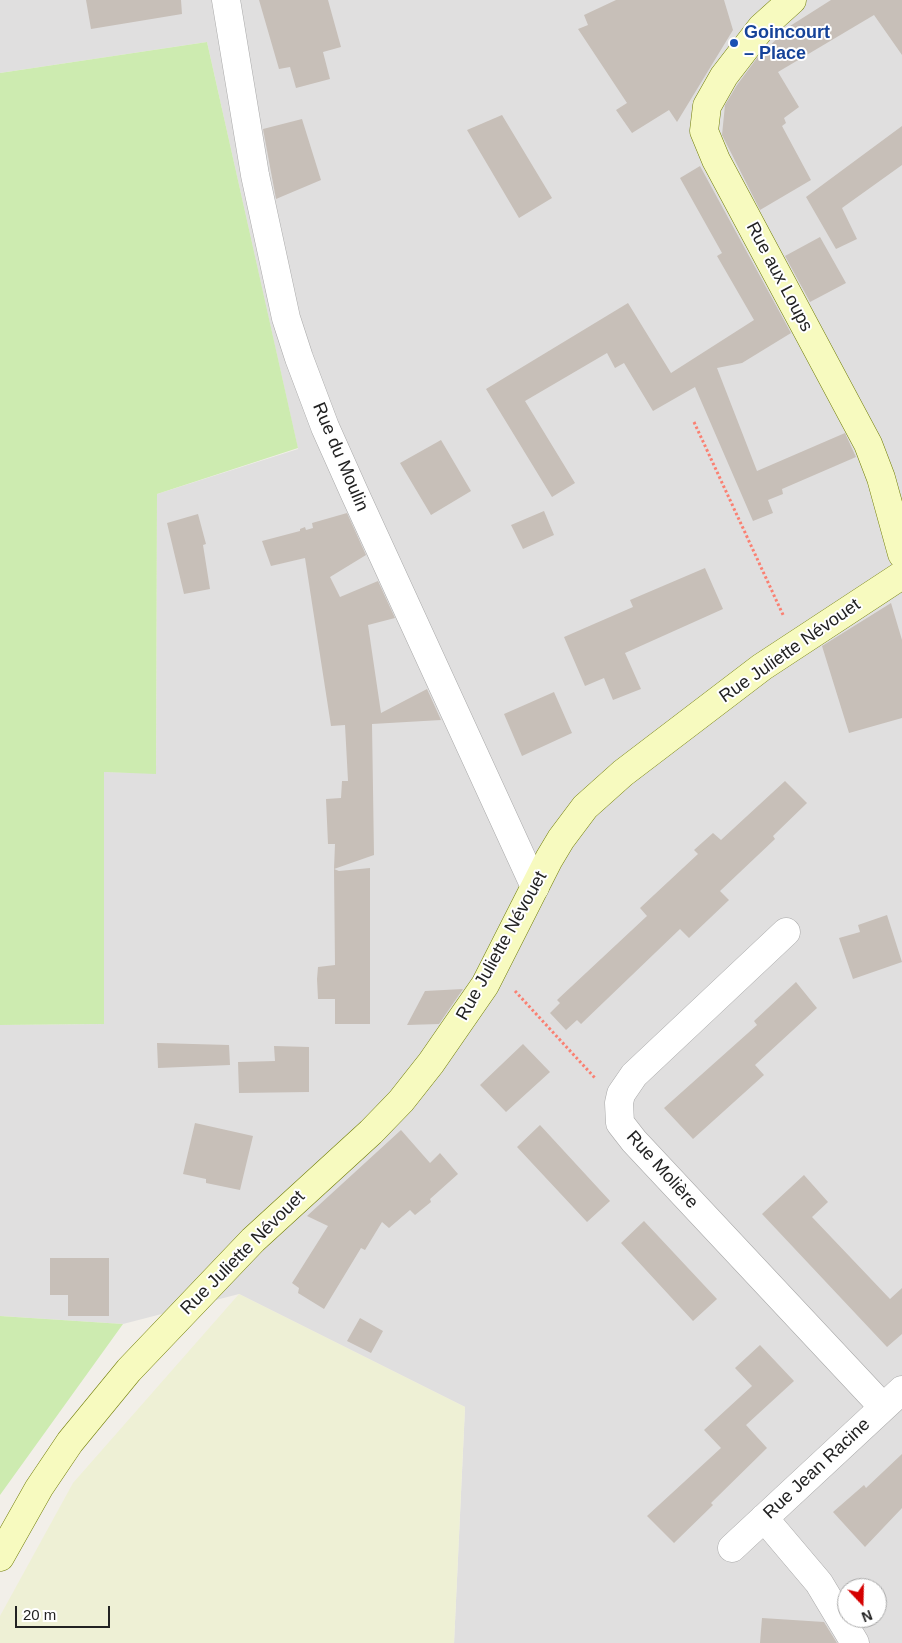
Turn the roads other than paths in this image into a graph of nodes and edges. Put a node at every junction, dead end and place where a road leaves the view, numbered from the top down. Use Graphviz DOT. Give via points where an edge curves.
graph roads {
  1 [pos="226,0"];
  2 [pos="779,5"];
  3 [pos="902,554"];
  4 [pos="902,575"];
  5 [pos="535,887"];
  6 [pos="786,932"];
  7 [pos="893,1399"];
  8 [pos="764,1518"];
  9 [pos="732,1548"];
  10 [pos="0,1557"];
  11 [pos="855,1643"];
  1 -- 5 [label="street, Rue du Moulin" via="255,175 286,318 325,427"];
  2 -- 3 [label="street, Rue aux Loups" via="714,91 704,118 704,131 716,160 868,444"];
  4 -- 5 [label="street, Rue Juliette Névouet" via="737,685 603,790 561,839"];
  5 -- 10 [label="street, Rue Juliette Névouet" via="494,968 445,1046 401,1101 253,1240 180,1314 103,1400 39,1488"];
  6 -- 7 [label="street, Rue Molière" via="634,1075 619,1103 620,1123 626,1133"];
  7 -- 8 [label="street, Rue Jean Racine"];
  8 -- 9 [label="street, Rue Jean Racine"];
  8 -- 11 [label="street" via="819,1583"];
}
